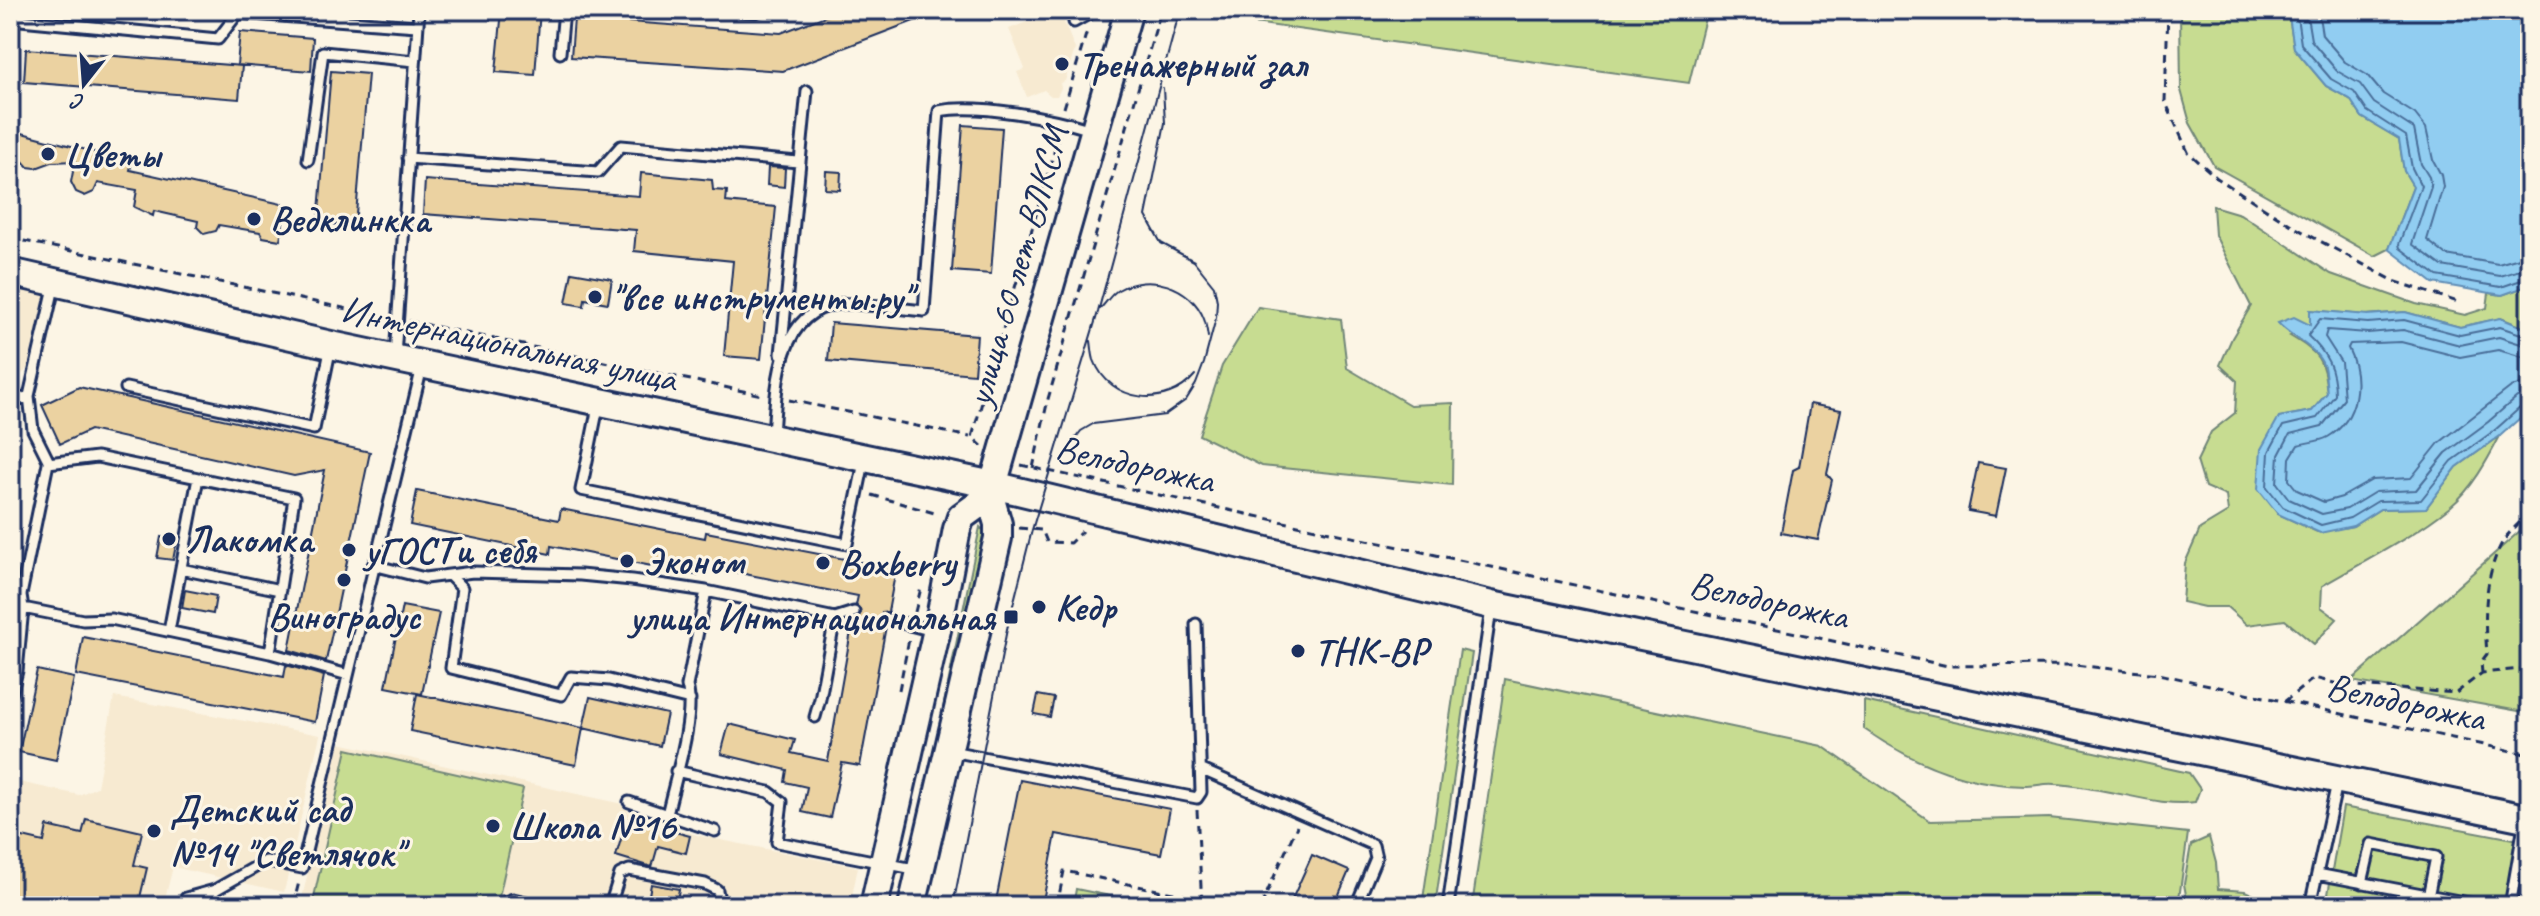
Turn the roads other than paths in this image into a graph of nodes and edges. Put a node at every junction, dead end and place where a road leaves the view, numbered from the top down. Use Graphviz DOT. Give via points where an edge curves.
graph roads {
  1 [pos="419,10"];
  2 [pos="564,10"];
  3 [pos="716,10"];
  4 [pos="762,10"];
  5 [pos="1094,10"];
  6 [pos="1124,11"];
  7 [pos="10,19"];
  8 [pos="1074,22"];
  9 [pos="417,26"];
  10 [pos="560,53"];
  11 [pos="415,61"];
  12 [pos="807,91"];
  13 [pos="1095,131"];
  14 [pos="408,158"];
  15 [pos="308,160"];
  16 [pos="798,162"];
  17 [pos="10,272"];
  18 [pos="55,282"];
  19 [pos="331,345"];
  20 [pos="395,359"];
  21 [pos="781,361"];
  22 [pos="422,364"];
  23 [pos="126,388"];
  24 [pos="29,396"];
  25 [pos="600,401"];
  26 [pos="10,403"];
  27 [pos="773,439"];
  28 [pos="865,459"];
  29 [pos="48,463"];
  30 [pos="198,478"];
  31 [pos="991,491"];
  32 [pos="373,565"];
  33 [pos="181,569"];
  34 [pos="449,575"];
  35 [pos="280,590"];
  36 [pos="706,591"];
  37 [pos="1491,605"];
  38 [pos="23,608"];
  39 [pos="854,612"];
  40 [pos="835,618"];
  41 [pos="887,619"];
  42 [pos="1196,624"];
  43 [pos="924,628"];
  44 [pos="169,631"];
  45 [pos="270,653"];
  46 [pos="348,675"];
  47 [pos="10,699"];
  48 [pos="690,700"];
  49 [pos="815,717"];
  50 [pos="948,750"];
  51 [pos="1200,769"];
  52 [pos="676,771"];
  53 [pos="2338,780"];
  54 [pos="629,802"];
  55 [pos="667,815"];
  56 [pos="2527,819"];
  57 [pos="715,831"];
  58 [pos="883,862"];
  59 [pos="919,870"];
  60 [pos="2317,874"];
  61 [pos="2362,883"];
  62 [pos="215,890"];
  63 [pos="2428,897"];
  64 [pos="186,898"];
  65 [pos="208,906"];
  66 [pos="503,906"];
  67 [pos="543,906"];
  68 [pos="610,906"];
  69 [pos="720,906"];
  70 [pos="874,906"];
  71 [pos="912,906"];
  72 [pos="1356,906"];
  73 [pos="1448,906"];
  74 [pos="2310,906"];
  75 [pos="2485,906"];
  76 [pos="2510,906"];
  1 -- 9 [label="lane"];
  2 -- 10 [label="lane"];
  3 -- 4 [label="lane"];
  5 -- 8 [label="lane"];
  6 -- 13 [label="main road, улица 60 лет ВЛКСМ"];
  7 -- 9 [label="lane" via="218,39 238,13"];
  9 -- 11 [label="lane"];
  11 -- 14 [label="lane"];
  11 -- 15 [label="lane" via="323,52"];
  12 -- 16 [label="lane"];
  13 -- 21 [label="lane" via="961,107 939,111 924,311 837,304 798,327"];
  13 -- 31 [label="main road, улица 60 лет ВЛКСМ"];
  14 -- 16 [label="lane" via="598,172 621,146"];
  14 -- 20 [label="lane"];
  16 -- 21 [label="lane"];
  17 -- 18 [label="main road, Интернациональная улица"];
  18 -- 19 [label="main road, Интернациональная улица"];
  18 -- 24 [label="lane"];
  19 -- 20 [label="main road, Интернациональная улица"];
  19 -- 23 [label="lane" via="314,429"];
  20 -- 22 [label="main road, Интернациональная улица"];
  21 -- 27 [label="lane"];
  22 -- 25 [label="main road, Интернациональная улица"];
  22 -- 32 [label="lane"];
  24 -- 26 [label="lane"];
  24 -- 29 [label="lane" via="33,430"];
  25 -- 27 [label="main road, Интернациональная улица"];
  25 -- 28 [label="lane" via="581,490 847,544"];
  27 -- 28 [label="main road, Интернациональная улица"];
  28 -- 31 [label="main road, Интернациональная улица"];
  29 -- 30 [label="lane" via="97,457"];
  29 -- 38 [label="lane" via="21,595"];
  30 -- 33 [label="lane"];
  30 -- 35 [label="lane" via="294,498"];
  31 -- 37 [label="main road, Интернациональная улица"];
  31 -- 43 [label="main road" via="961,517"];
  31 -- 50 [label="main road, улица 60 лет ВЛКСМ" via="998,538"];
  32 -- 34 [label="lane" via="425,578"];
  32 -- 46 [label="lane"];
  33 -- 35 [label="lane"];
  33 -- 44 [label="lane"];
  34 -- 36 [label="lane" via="580,575"];
  34 -- 48 [label="lane" via="462,588 451,668 561,695 571,677 592,677"];
  35 -- 45 [label="lane"];
  36 -- 40 [label="lane"];
  36 -- 48 [label="lane" via="687,686"];
  37 -- 53 [label="main road, Интернациональная улица"];
  37 -- 73 [label="lane"];
  38 -- 44 [label="lane"];
  38 -- 47 [label="lane"];
  39 -- 40 [label="lane"];
  40 -- 49 [label="lane"];
  41 -- 43 [label="lane"];
  42 -- 51 [label="lane"];
  43 -- 58 [label="main road"];
  44 -- 45 [label="lane"];
  45 -- 46 [label="lane"];
  46 -- 62 [label="lane" via="302,868 266,861"];
  48 -- 52 [label="lane"];
  50 -- 51 [label="lane" via="1197,798"];
  50 -- 59 [label="main road, улица 60 лет ВЛКСМ"];
  51 -- 72 [label="lane" via="1373,845 1376,858"];
  52 -- 55 [label="lane"];
  52 -- 58 [label="lane" via="769,792 782,802 777,842"];
  53 -- 56 [label="main road, Интернациональная улица"];
  53 -- 60 [label="lane"];
  54 -- 55 [label="lane"];
  55 -- 57 [label="lane"];
  56 -- 76 [label="lane"];
  58 -- 59 [label="lane"];
  58 -- 70 [label="main road"];
  59 -- 71 [label="main road, улица 60 лет ВЛКСМ"];
  60 -- 61 [label="lane"];
  60 -- 74 [label="lane"];
  61 -- 63 [label="lane"];
  61 -- 63 [label="lane" via="2371,844 2436,857"];
  62 -- 64 [label="lane"];
  62 -- 65 [label="lane"];
  63 -- 75 [label="lane"];
  66 -- 67 [label="lane" via="513,899"];
  68 -- 69 [label="lane" via="620,874 629,870 705,884 717,890"];
}
